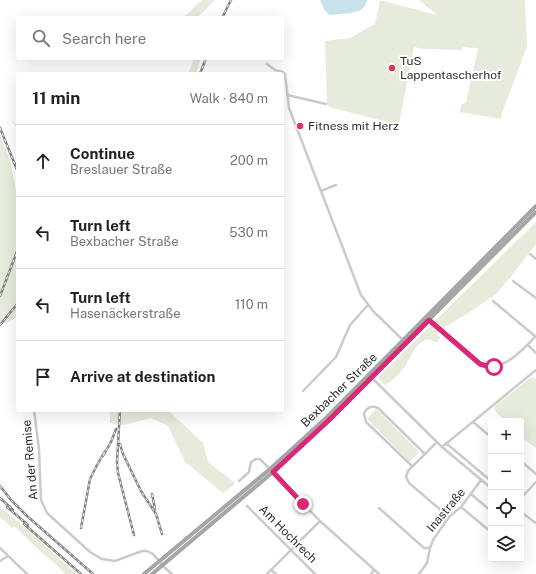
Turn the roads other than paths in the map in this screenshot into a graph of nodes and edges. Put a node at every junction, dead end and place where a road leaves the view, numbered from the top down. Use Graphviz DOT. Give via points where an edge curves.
graph roads {
  1 [pos="267,64"];
  2 [pos="281,72"];
  3 [pos="284,73"];
  4 [pos="287,95"];
  5 [pos="326,104"];
  6 [pos="336,185"];
  7 [pos="321,191"];
  8 [pos="536,206"];
  9 [pos="536,212"];
  10 [pos="530,254"];
  11 [pos="536,259"];
  12 [pos="513,281"];
  13 [pos="536,298"];
  14 [pos="493,301"];
  15 [pos="368,305"];
  16 [pos="428,318"];
  17 [pos="536,337"];
  18 [pos="405,342"];
  19 [pos="528,345"];
  20 [pos="536,353"];
  21 [pos="536,370"];
  22 [pos="370,377"];
  23 [pos="303,391"];
  24 [pos="34,412"];
  25 [pos="473,422"];
  26 [pos="488,434"];
  27 [pos="437,442"];
  28 [pos="446,443"];
  29 [pos="442,447"];
  30 [pos="425,454"];
  31 [pos="524,464"];
  32 [pos="412,466"];
  33 [pos="271,470"];
  34 [pos="536,474"];
  35 [pos="488,478"];
  36 [pos="481,480"];
  37 [pos="239,482"];
  38 [pos="536,482"];
  39 [pos="488,486"];
  40 [pos="471,494"];
  41 [pos="524,495"];
  42 [pos="247,506"];
  43 [pos="461,507"];
  44 [pos="379,508"];
  45 [pos="488,508"];
  46 [pos="524,514"];
  47 [pos="449,517"];
  48 [pos="320,521"];
  49 [pos="536,523"];
  50 [pos="488,530"];
  51 [pos="0,548"];
  52 [pos="430,548"];
  53 [pos="290,550"];
  54 [pos="8,556"];
  55 [pos="0,561"];
  56 [pos="161,563"];
  57 [pos="271,570"];
  58 [pos="374,570"];
  59 [pos="27,574"];
  60 [pos="144,574"];
  61 [pos="152,574"];
  62 [pos="172,574"];
  63 [pos="267,574"];
  64 [pos="276,574"];
  65 [pos="315,574"];
  66 [pos="371,574"];
  67 [pos="379,574"];
  68 [pos="419,574"];
  1 -- 2 [label="street"];
  3 -- 4 [label="street"];
  4 -- 5 [label="street"];
  4 -- 7 [label="street" via="289,108"];
  6 -- 7 [label="street"];
  7 -- 15 [label="street" via="358,288"];
  8 -- 16 [label="main road, Bexbacher Straße"];
  9 -- 16 [label="main road, Bexbacher Straße"];
  10 -- 11 [label="street"];
  12 -- 13 [label="street"];
  14 -- 17 [label="street"];
  15 -- 18 [label="street"];
  15 -- 23 [label="street" via="350,326 336,357"];
  16 -- 18 [label="main road, Bexbacher Straße"];
  16 -- 18 [label="main road, Bexbacher Straße" via="418,332"];
  16 -- 19 [label="street" via="484,366 498,366"];
  17 -- 19 [label="street"];
  18 -- 22 [label="main road, Bexbacher Straße"];
  19 -- 20 [label="street"];
  21 -- 25 [label="street"];
  22 -- 27 [label="street"];
  22 -- 33 [label="main road, Bexbacher Straße"];
  24 -- 56 [label="street, An der Remise" via="42,500 47,513 90,552 102,559 115,561 145,551 150,552"];
  25 -- 26 [label="street"];
  25 -- 28 [label="street"];
  27 -- 29 [label="street"];
  27 -- 30 [label="street"];
  28 -- 29 [label="street"];
  28 -- 35 [label="street"];
  29 -- 36 [label="street"];
  30 -- 32 [label="street"];
  30 -- 32 [label="street" via="378,408 368,408 364,414 366,422"];
  31 -- 34 [label="street"];
  32 -- 47 [label="street" via="406,474 407,480"];
  33 -- 37 [label="street" via="260,459 256,459 251,462 249,472"];
  33 -- 48 [label="street"];
  33 -- 56 [label="main road, Bexbacher Straße"];
  36 -- 39 [label="street"];
  36 -- 40 [label="street, Inastraße"];
  38 -- 41 [label="street"];
  40 -- 43 [label="street, Inastraße"];
  40 -- 45 [label="street"];
  42 -- 53 [label="street, Am Hochrech"];
  43 -- 47 [label="street, Inastraße"];
  43 -- 50 [label="street"];
  44 -- 52 [label="street" via="424,548"];
  46 -- 49 [label="street"];
  47 -- 52 [label="street, Inastraße"];
  48 -- 53 [label="street"];
  48 -- 58 [label="street"];
  51 -- 54 [label="street"];
  52 -- 68 [label="street, Inastraße" via="427,563"];
  53 -- 57 [label="street"];
  53 -- 65 [label="street, Am Hochrech"];
  54 -- 55 [label="street"];
  54 -- 59 [label="street"];
  56 -- 60 [label="main road, Bexbacher Straße"];
  56 -- 61 [label="main road, Bexbacher Straße"];
  56 -- 62 [label="street"];
  57 -- 63 [label="street"];
  57 -- 64 [label="street"];
  58 -- 66 [label="street"];
  58 -- 67 [label="street"];
}
